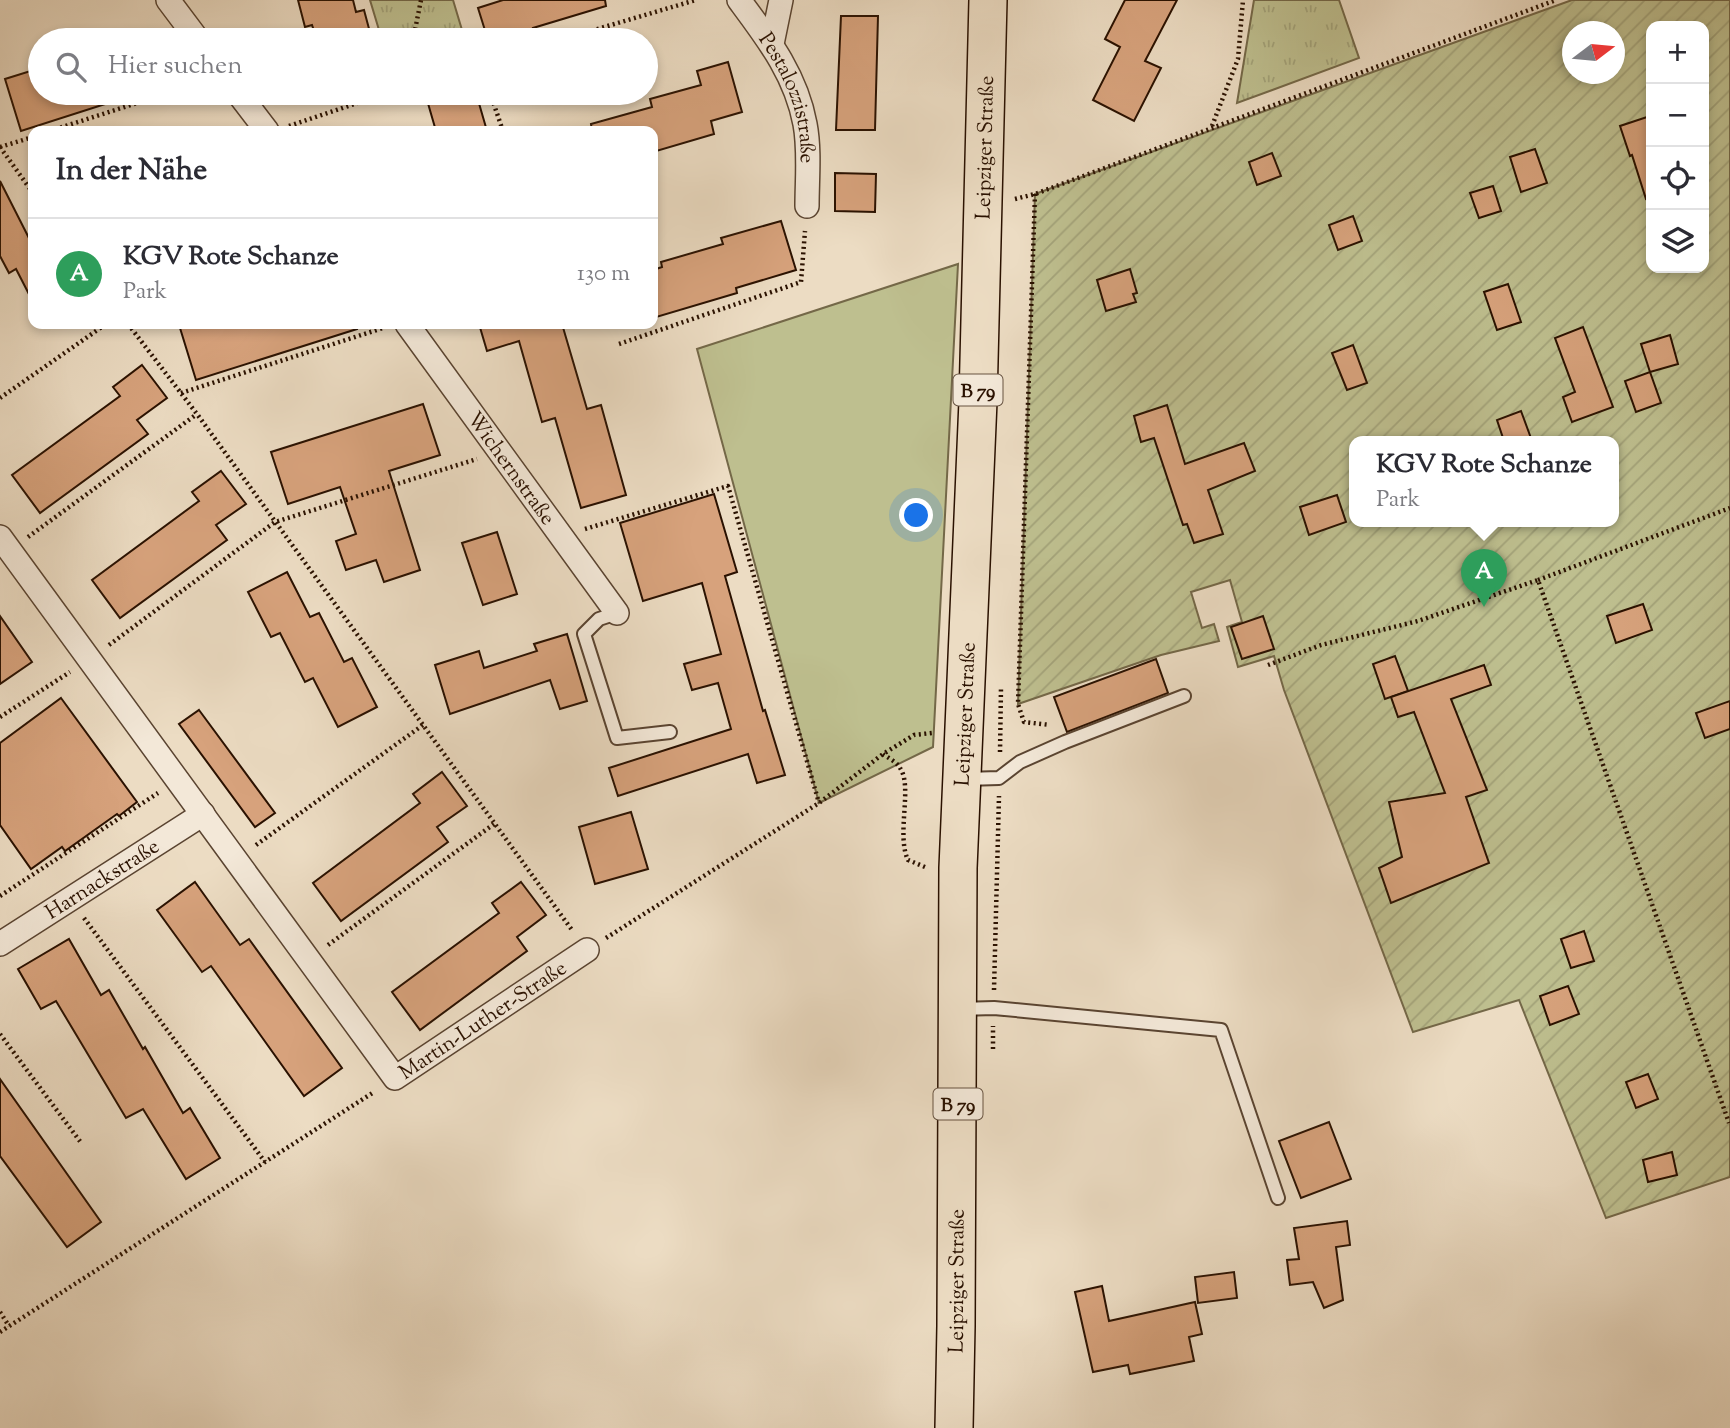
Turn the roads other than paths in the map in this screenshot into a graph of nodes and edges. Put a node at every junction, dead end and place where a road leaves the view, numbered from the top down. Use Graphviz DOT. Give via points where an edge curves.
graph roads {
  1 [pos="168,0"];
  2 [pos="739,0"];
  3 [pos="781,0"];
  4 [pos="988,0"];
  5 [pos="189,28"];
  6 [pos="772,44"];
  7 [pos="251,105"];
  8 [pos="274,126"];
  9 [pos="807,206"];
  10 [pos="397,329"];
  11 [pos="5,544"];
  12 [pos="617,612"];
  13 [pos="1184,696"];
  14 [pos="670,732"];
  15 [pos="961,780"];
  16 [pos="203,814"];
  17 [pos="0,944"];
  18 [pos="587,950"];
  19 [pos="958,1009"];
  20 [pos="1278,1198"];
  21 [pos="954,1428"];
  1 -- 5 [label="street"];
  2 -- 6 [label="street, Pestalozzistraße"];
  3 -- 6 [label="street"];
  4 -- 15 [label="main road, Leipziger Straße / B 79" via="978,401"];
  6 -- 9 [label="street, Pestalozzistraße" via="793,80 806,126"];
  7 -- 8 [label="street"];
  10 -- 12 [label="street, Wichernstraße" via="499,452"];
  11 -- 16 [label="street, Martin-Luther-Straße"];
  12 -- 14 [label="lane" via="599,619 584,634 617,738"];
  13 -- 15 [label="lane" via="1065,742 1020,762 999,778"];
  15 -- 19 [label="main road, Leipziger Straße / B 79"];
  16 -- 17 [label="street, Harnackstraße"];
  16 -- 18 [label="street, Martin-Luther-Straße" via="395,1078"];
  19 -- 20 [label="lane" via="994,1008 1221,1030"];
  19 -- 21 [label="main road, Leipziger Straße / B 79"];
}
